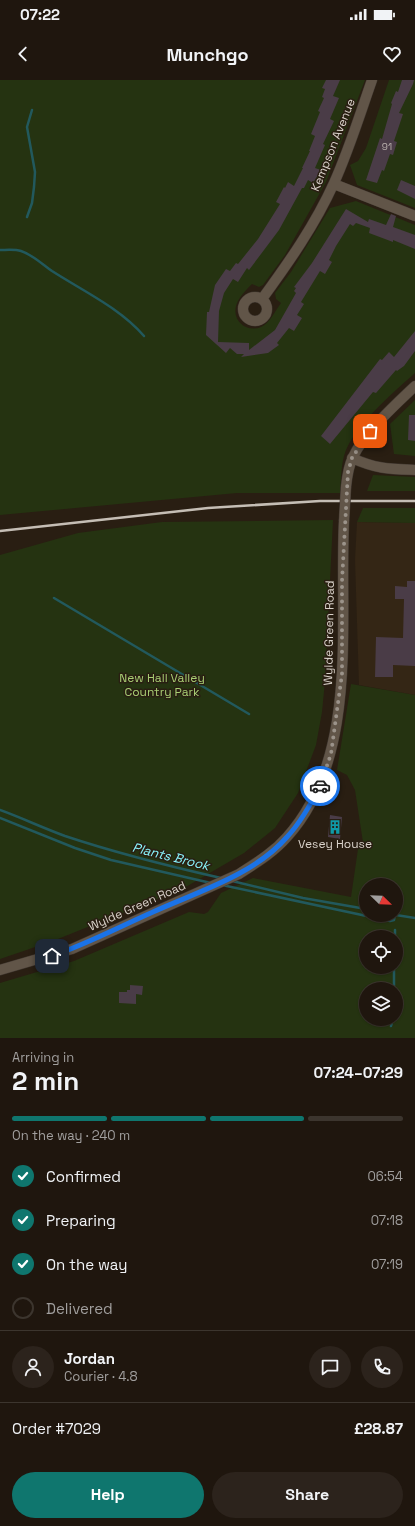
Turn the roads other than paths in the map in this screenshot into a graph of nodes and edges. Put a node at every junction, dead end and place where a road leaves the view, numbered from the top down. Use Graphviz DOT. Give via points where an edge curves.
graph roads {
  1 [pos="372,80"];
  2 [pos="334,184"];
  3 [pos="415,216"];
  4 [pos="262,299"];
  5 [pos="415,386"];
  6 [pos="352,458"];
  7 [pos="415,470"];
  8 [pos="0,970"];
  1 -- 2 [label="street, Kempson Avenue"];
  2 -- 3 [label="street"];
  2 -- 4 [label="street, Kempson Avenue" via="302,243"];
  5 -- 6 [label="street, Wylde Green Road" via="370,431"];
  6 -- 7 [label="street" via="384,469"];
  6 -- 8 [label="street, Wylde Green Road, bridge" via="346,487 344,521 342,674 329,761 314,798 295,827 287,838 263,859 238,874 72,949"];
}
